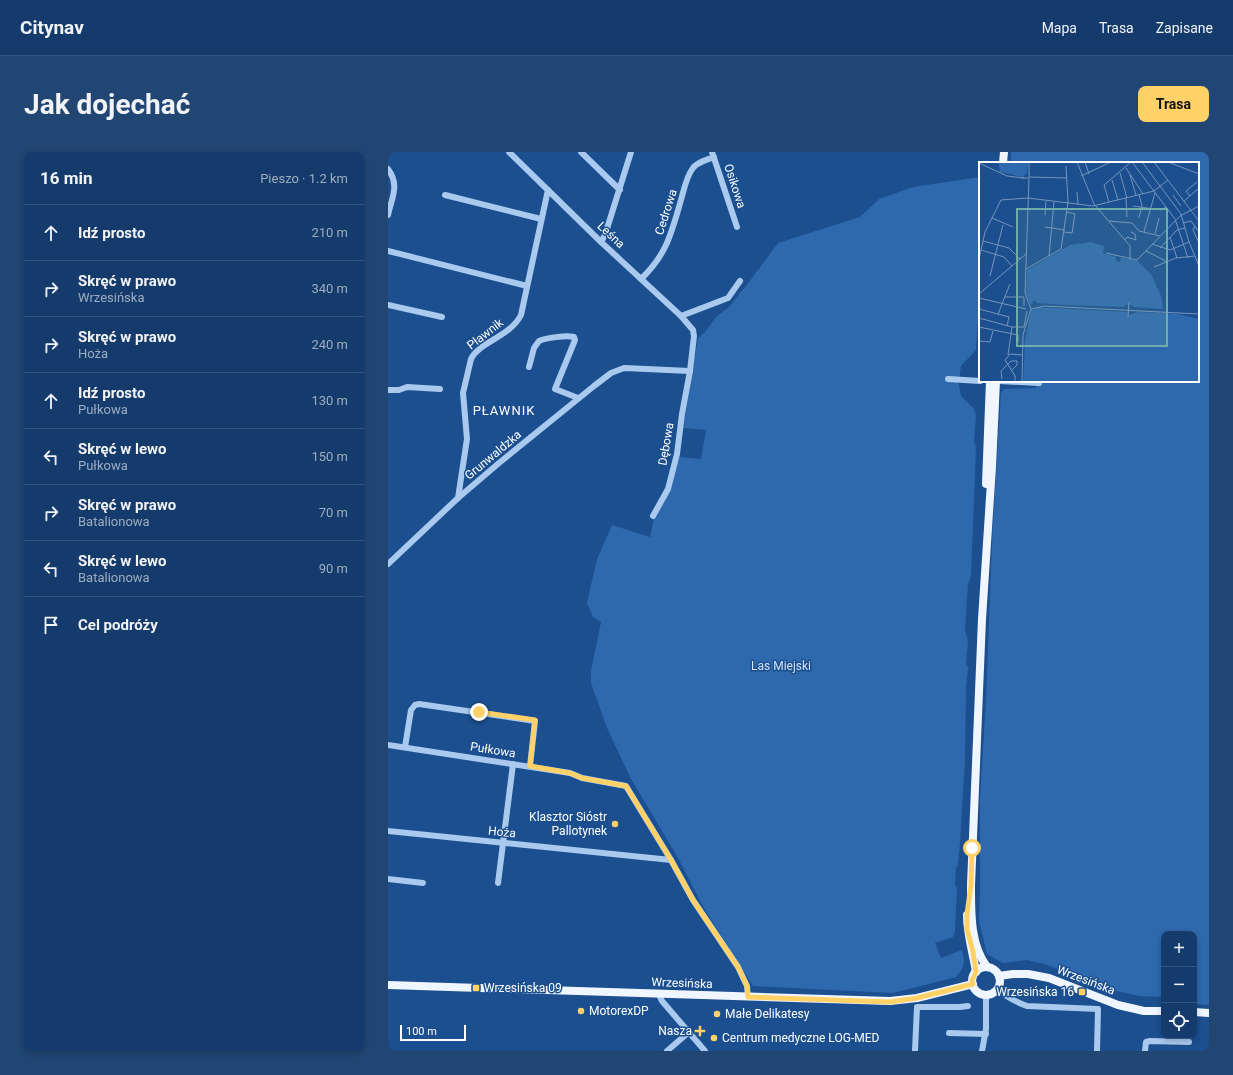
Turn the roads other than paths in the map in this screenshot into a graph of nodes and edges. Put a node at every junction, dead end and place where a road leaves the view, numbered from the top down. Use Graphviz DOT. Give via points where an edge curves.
graph roads {
  1 [pos="509,152"];
  2 [pos="581,152"];
  3 [pos="631,152"];
  4 [pos="1004,152"];
  5 [pos="713,154"];
  6 [pos="1003,162"];
  7 [pos="388,169"];
  8 [pos="548,190"];
  9 [pos="620,190"];
  10 [pos="445,195"];
  11 [pos="388,215"];
  12 [pos="541,220"];
  13 [pos="737,227"];
  14 [pos="601,242"];
  15 [pos="388,251"];
  16 [pos="641,278"];
  17 [pos="740,281"];
  18 [pos="527,286"];
  19 [pos="388,305"];
  20 [pos="681,316"];
  21 [pos="442,317"];
  22 [pos="694,336"];
  23 [pos="528,367"];
  24 [pos="690,371"];
  25 [pos="948,379"];
  26 [pos="979,380"];
  27 [pos="990,382"];
  28 [pos="997,382"];
  29 [pos="1011,382"];
  30 [pos="1039,384"];
  31 [pos="440,389"];
  32 [pos="388,390"];
  33 [pos="578,398"];
  34 [pos="458,498"];
  35 [pos="653,516"];
  36 [pos="986,551"];
  37 [pos="388,564"];
  38 [pos="388,745"];
  39 [pos="406,747"];
  40 [pos="513,764"];
  41 [pos="530,766"];
  42 [pos="388,831"];
  43 [pos="503,843"];
  44 [pos="671,860"];
  45 [pos="388,879"];
  46 [pos="423,882"];
  47 [pos="498,883"];
  48 [pos="971,885"];
  49 [pos="987,967"];
  50 [pos="976,972"];
  51 [pos="999,976"];
  52 [pos="973,984"];
  53 [pos="388,985"];
  54 [pos="998,989"];
  55 [pos="660,994"];
  56 [pos="986,995"];
  57 [pos="748,997"];
  58 [pos="968,1006"];
  59 [pos="1161,1011"];
  60 [pos="1197,1012"];
  61 [pos="1209,1013"];
  62 [pos="689,1032"];
  63 [pos="949,1033"];
  64 [pos="986,1034"];
  65 [pos="1189,1042"];
  66 [pos="667,1051"];
  67 [pos="705,1051"];
  68 [pos="915,1051"];
  69 [pos="982,1051"];
  70 [pos="1097,1051"];
  71 [pos="1145,1051"];
  1 -- 8 [label="street, Leśna"];
  2 -- 9 [label="street"];
  3 -- 9 [label="street"];
  4 -- 6 [label="main road"];
  5 -- 13 [label="street, Osikowa"];
  5 -- 16 [label="street, Cedrowa" via="692,169 665,249"];
  7 -- 11 [label="street" via="395,186"];
  8 -- 12 [label="street, Pławnik"];
  8 -- 14 [label="street, Leśna"];
  9 -- 14 [label="street"];
  10 -- 12 [label="street"];
  12 -- 18 [label="street, Pławnik"];
  14 -- 16 [label="street, Leśna"];
  15 -- 18 [label="street"];
  16 -- 20 [label="street, Leśna"];
  17 -- 20 [label="street" via="728,298"];
  18 -- 34 [label="street, Pławnik" via="522,312 517,322 478,350 471,359 463,393 467,439"];
  19 -- 21 [label="street"];
  20 -- 22 [label="street, Leśna" via="693,330"];
  22 -- 24 [label="street, Dębowa"];
  23 -- 33 [label="street" via="539,341 570,336 574,338 555,389"];
  24 -- 33 [label="street, Grunwaldzka" via="624,368 605,377"];
  24 -- 35 [label="street, Dębowa" via="677,454 668,489"];
  25 -- 26 [label="street"];
  27 -- 36 [label="main road" via="985,494"];
  28 -- 36 [label="main road"];
  29 -- 30 [label="street"];
  31 -- 32 [label="street"];
  33 -- 34 [label="street, Grunwaldzka"];
  34 -- 37 [label="street, Grunwaldzka"];
  36 -- 48 [label="main road"];
  38 -- 39 [label="street, Pułkowa"];
  39 -- 40 [label="street, Pułkowa"];
  39 -- 41 [label="street" via="411,710 419,704 535,720"];
  40 -- 41 [label="street, Pułkowa"];
  40 -- 43 [label="street"];
  41 -- 44 [label="street, Pułkowa" via="626,786"];
  42 -- 43 [label="street, Hoża"];
  43 -- 44 [label="street, Hoża"];
  43 -- 47 [label="street"];
  44 -- 57 [label="street" via="693,900 738,967 747,986"];
  45 -- 46 [label="street"];
  48 -- 49 [label="main road" via="973,932 982,960"];
  48 -- 50 [label="main road" via="967,929"];
  49 -- 50 [label="main road"];
  49 -- 51 [label="main road" via="992,968"];
  50 -- 52 [label="main road"];
  51 -- 54 [label="main road"];
  51 -- 59 [label="main road, Wrzesińska" via="1028,974 1049,978 1118,1005"];
  52 -- 56 [label="main road" via="978,992"];
  52 -- 57 [label="main road, Wrzesińska" via="890,1002"];
  53 -- 55 [label="main road, Wrzesińska"];
  54 -- 56 [label="main road"];
  54 -- 70 [label="street" via="1004,995 1027,1006 1098,1009"];
  55 -- 57 [label="main road, Wrzesińska"];
  55 -- 62 [label="street" via="661,999"];
  56 -- 64 [label="street"];
  58 -- 68 [label="street" via="918,1007"];
  60 -- 61 [label="main road"];
  62 -- 66 [label="street"];
  62 -- 67 [label="street"];
  63 -- 64 [label="street"];
  64 -- 69 [label="street"];
  65 -- 71 [label="street" via="1150,1041 1146,1042"];
}
